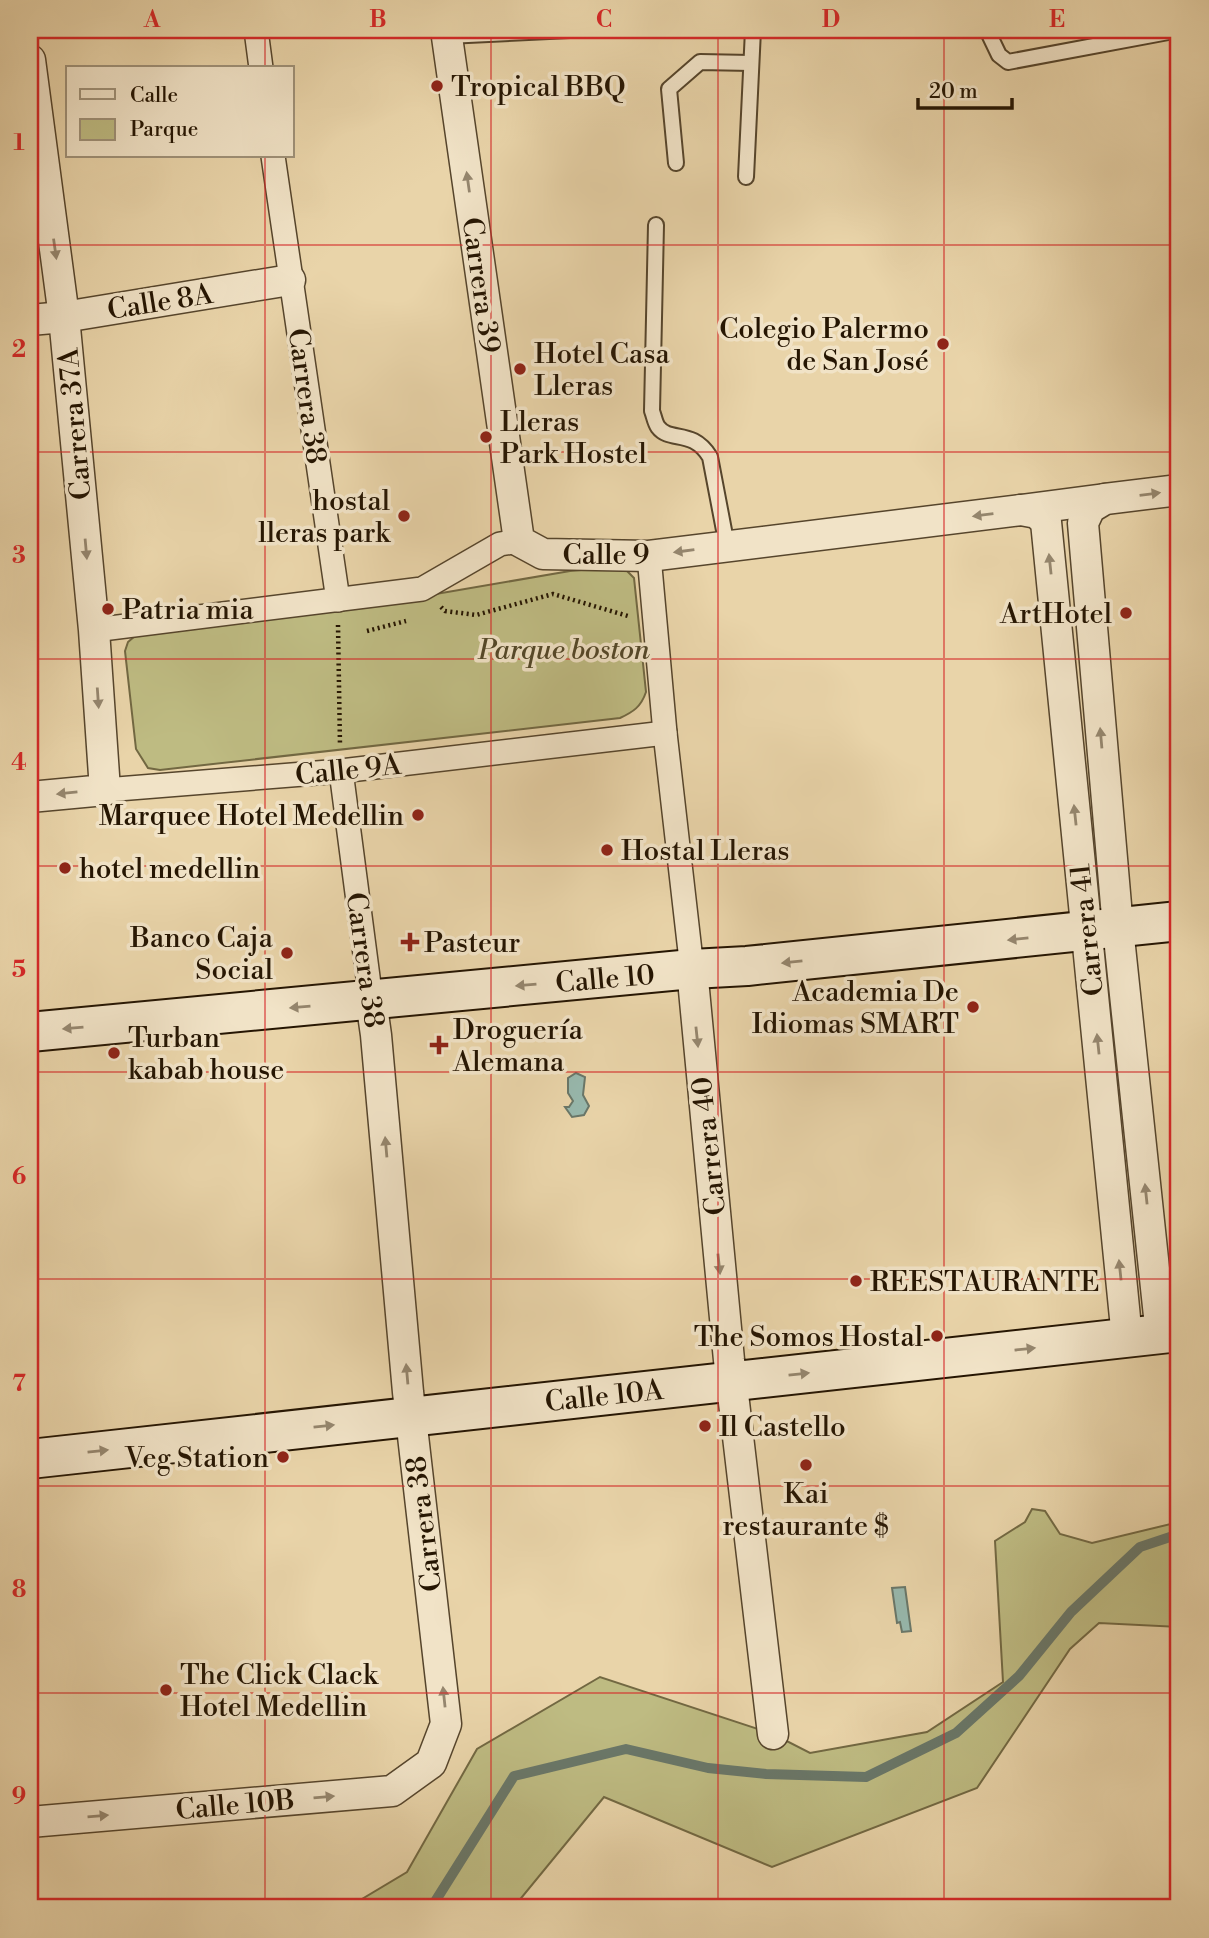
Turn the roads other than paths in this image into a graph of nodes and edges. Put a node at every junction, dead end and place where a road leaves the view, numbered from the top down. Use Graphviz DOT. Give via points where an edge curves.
graph roads {
  1 [pos="256,30"];
  2 [pos="570,30"];
  3 [pos="753,30"];
  4 [pos="987,30"];
  5 [pos="1179,30"];
  6 [pos="441,32"];
  7 [pos="30,60"];
  8 [pos="751,63"];
  9 [pos="261,66"];
  10 [pos="273,158"];
  11 [pos="676,163"];
  12 [pos="746,177"];
  13 [pos="656,225"];
  14 [pos="290,280"];
  15 [pos="64,317"];
  16 [pos="30,320"];
  17 [pos="1179,490"];
  18 [pos="1105,499"];
  19 [pos="1033,516"];
  20 [pos="519,541"];
  21 [pos="727,546"];
  22 [pos="649,556"];
  23 [pos="338,600"];
  24 [pos="94,630"];
  25 [pos="665,733"];
  26 [pos="341,771"];
  27 [pos="105,790"];
  28 [pos="30,797"];
  29 [pos="1179,921"];
  30 [pos="1102,930"];
  31 [pos="692,969"];
  32 [pos="371,1000"];
  33 [pos="30,1032"];
  34 [pos="1156,1335"];
  35 [pos="731,1381"];
  36 [pos="411,1416"];
  37 [pos="30,1459"];
  38 [pos="773,1734"];
  39 [pos="431,1763"];
  40 [pos="30,1822"];
  1 -- 9 [label="street"];
  2 -- 6 [label="lane"];
  3 -- 8 [label="lane"];
  4 -- 5 [label="lane" via="999,55 1008,62"];
  20 -- 6 [label="street, Carrera 39, one-way"];
  7 -- 15 [label="street, Carrera 37A, one-way"];
  8 -- 11 [label="lane" via="700,62 669,89"];
  8 -- 12 [label="lane"];
  10 -- 14 [label="street, Carrera 38"];
  13 -- 21 [label="lane" via="652,411 658,428 668,435 688,437 704,446"];
  14 -- 15 [label="street, Calle 8A"];
  14 -- 23 [label="street, Carrera 38"];
  15 -- 16 [label="street, Calle 8A"];
  15 -- 24 [label="street, Carrera 37A, one-way"];
  18 -- 17 [label="street, one-way"];
  18 -- 19 [label="street, Calle 9"];
  30 -- 18 [label="street, Carrera 41, one-way" via="1083,523 1090,508"];
  19 -- 21 [label="street, Calle 9, one-way"];
  30 -- 19 [label="street, Carrera 41, one-way"];
  20 -- 22 [label="street, Calle 9" via="542,554"];
  20 -- 23 [label="street" via="500,544 422,589"];
  21 -- 22 [label="street, Calle 9, one-way"];
  22 -- 25 [label="street, Carrera 40"];
  23 -- 24 [label="street"];
  24 -- 27 [label="street, Carrera 37A, one-way"];
  25 -- 26 [label="street, Calle 9A"];
  25 -- 31 [label="street, Carrera 40"];
  26 -- 27 [label="street, Calle 9A"];
  26 -- 32 [label="street, Carrera 38"];
  27 -- 28 [label="street, Calle 9A, one-way"];
  29 -- 30 [label="main road, Calle 10"];
  30 -- 31 [label="main road, Calle 10, one-way"];
  34 -- 30 [label="street, Carrera 41, one-way"];
  31 -- 32 [label="main road, Calle 10, one-way"];
  31 -- 35 [label="street, Carrera 40, one-way"];
  32 -- 33 [label="main road, Calle 10, one-way"];
  36 -- 32 [label="street, Carrera 38, one-way"];
  35 -- 34 [label="main road, Calle 10A, one-way"];
  35 -- 36 [label="main road, Calle 10A"];
  35 -- 38 [label="street, Carrera 40"];
  37 -- 36 [label="main road, Calle 10A, one-way"];
  39 -- 36 [label="street, Carrera 38, one-way" via="446,1724"];
  40 -- 39 [label="street, Calle 10B, one-way" via="391,1791"];
}
